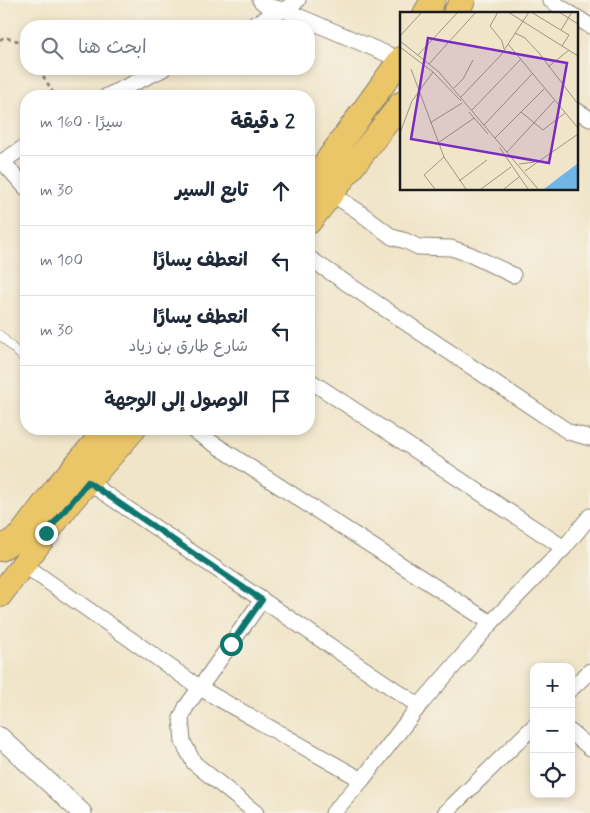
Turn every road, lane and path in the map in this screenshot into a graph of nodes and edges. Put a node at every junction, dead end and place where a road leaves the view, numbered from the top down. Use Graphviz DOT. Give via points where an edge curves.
graph roads {
  1 [pos="260,0"];
  2 [pos="298,0"];
  3 [pos="433,0"];
  4 [pos="463,0"];
  5 [pos="550,0"];
  6 [pos="284,10"];
  7 [pos="426,12"];
  8 [pos="456,12"];
  9 [pos="568,12"];
  10 [pos="578,18"];
  11 [pos="263,20"];
  12 [pos="307,20"];
  13 [pos="315,23"];
  14 [pos="590,26"];
  15 [pos="0,40"];
  16 [pos="20,43"];
  17 [pos="400,60"];
  18 [pos="400,61"];
  19 [pos="43,75"];
  20 [pos="151,75"];
  21 [pos="51,90"];
  22 [pos="121,90"];
  23 [pos="400,105"];
  24 [pos="578,111"];
  25 [pos="590,119"];
  26 [pos="20,150"];
  27 [pos="1,162"];
  28 [pos="315,178"];
  29 [pos="20,182"];
  30 [pos="332,194"];
  31 [pos="315,215"];
  32 [pos="315,262"];
  33 [pos="513,275"];
  34 [pos="0,335"];
  35 [pos="20,355"];
  36 [pos="315,384"];
  37 [pos="102,435"];
  38 [pos="129,435"];
  39 [pos="199,435"];
  40 [pos="590,438"];
  41 [pos="88,482"];
  42 [pos="590,516"];
  43 [pos="20,536"];
  44 [pos="564,548"];
  45 [pos="0,549"];
  46 [pos="11,564"];
  47 [pos="0,595"];
  48 [pos="262,600"];
  49 [pos="491,623"];
  50 [pos="590,671"];
  51 [pos="575,685"];
  52 [pos="200,688"];
  53 [pos="420,706"];
  54 [pos="530,730"];
  55 [pos="575,735"];
  56 [pos="0,737"];
  57 [pos="590,748"];
  58 [pos="362,780"];
  59 [pos="82,813"];
  60 [pos="256,813"];
  61 [pos="333,813"];
  62 [pos="446,813"];
  1 -- 6 [label="street" via="267,6"];
  2 -- 6 [label="street"];
  3 -- 7 [label="main road"];
  4 -- 8 [label="main road"];
  5 -- 9 [label="street"];
  6 -- 11 [label="street"];
  6 -- 12 [label="street"];
  10 -- 14 [label="street"];
  13 -- 17 [label="street"];
  15 -- 16 [label="path" via="4,37"];
  18 -- 28 [label="main road"];
  19 -- 21 [label="path"];
  20 -- 22 [label="street"];
  23 -- 30 [label="main road"];
  24 -- 25 [label="street"];
  26 -- 27 [label="street"];
  27 -- 29 [label="street"];
  30 -- 31 [label="main road"];
  30 -- 33 [label="street" via="392,237 418,247 451,248"];
  32 -- 40 [label="street" via="568,432"];
  34 -- 35 [label="lane"];
  36 -- 44 [label="street"];
  37 -- 43 [label="main road"];
  38 -- 41 [label="main road"];
  39 -- 49 [label="street"];
  41 -- 46 [label="main road"];
  41 -- 48 [label="street"];
  42 -- 44 [label="street"];
  43 -- 45 [label="main road"];
  43 -- 46 [label="main road"];
  44 -- 49 [label="street"];
  46 -- 47 [label="main road"];
  46 -- 52 [label="street"];
  48 -- 52 [label="street"];
  48 -- 53 [label="street"];
  49 -- 53 [label="street"];
  50 -- 51 [label="street"];
  52 -- 58 [label="street"];
  52 -- 60 [label="street" via="181,718 182,742 194,763"];
  53 -- 58 [label="street"];
  54 -- 62 [label="street"];
  55 -- 57 [label="street"];
  56 -- 59 [label="street"];
  58 -- 61 [label="street"];
}
